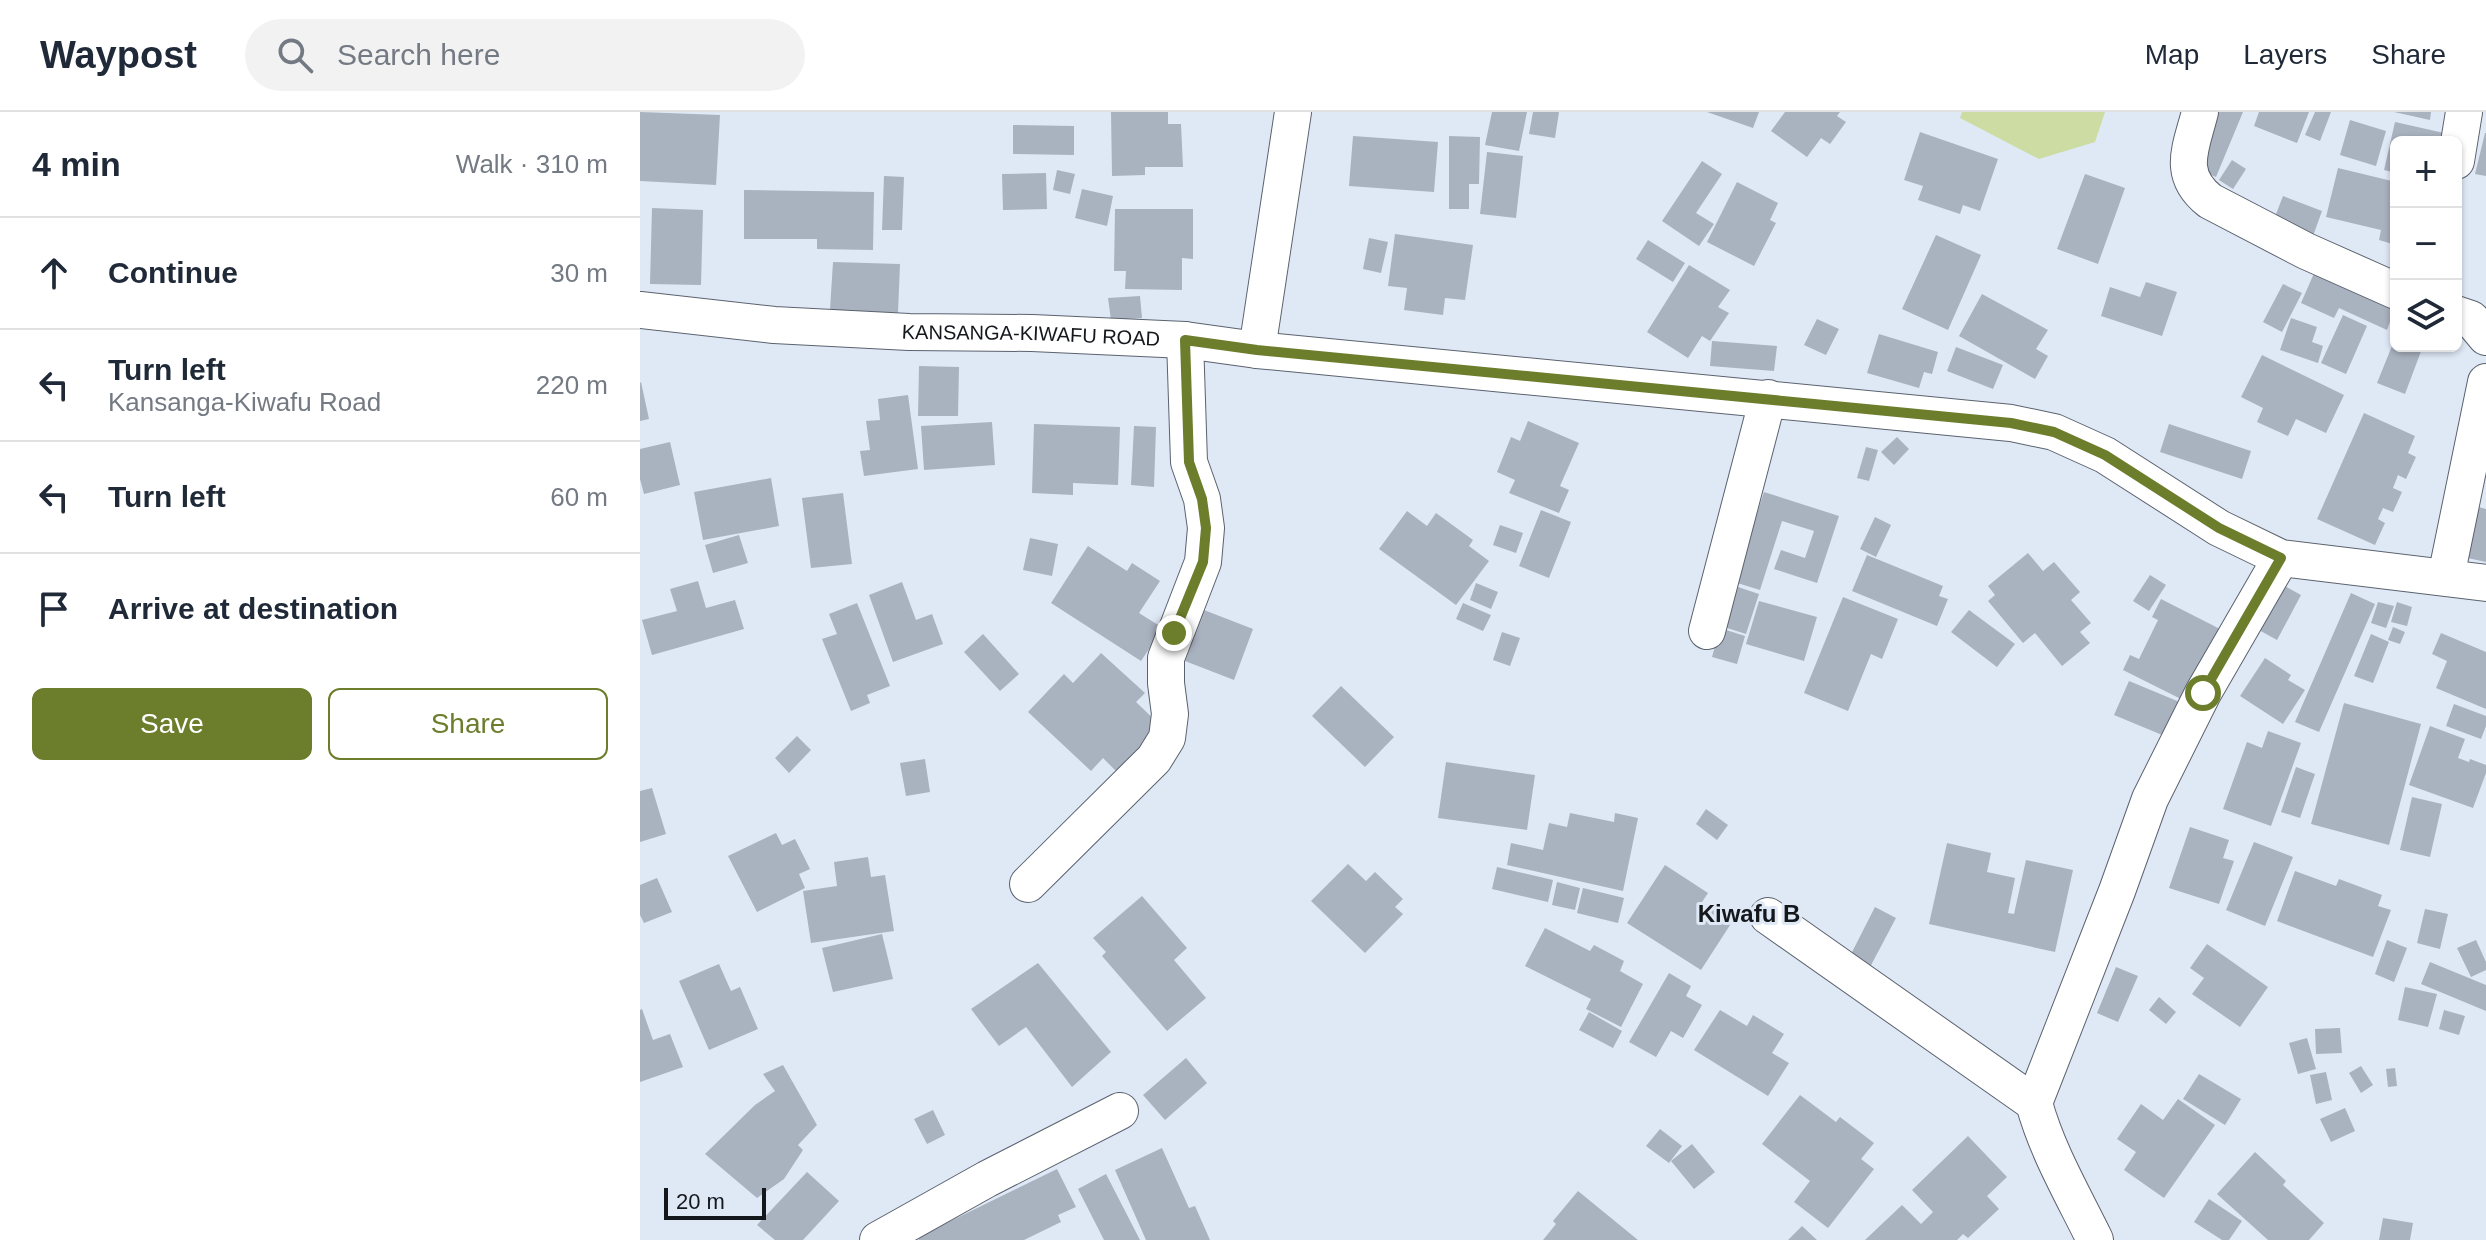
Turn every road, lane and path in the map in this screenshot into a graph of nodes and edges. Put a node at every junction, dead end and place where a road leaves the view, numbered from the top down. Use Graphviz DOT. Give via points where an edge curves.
graph roads {
  1 [pos="1293,112"];
  2 [pos="2200,112"];
  3 [pos="2464,112"];
  4 [pos="2460,136"];
  5 [pos="2390,288"];
  6 [pos="640,310"];
  7 [pos="2462,316"];
  8 [pos="2486,337"];
  9 [pos="1185,340"];
  10 [pos="1257,350"];
  11 [pos="2486,382"];
  12 [pos="1768,398"];
  13 [pos="2281,558"];
  14 [pos="2446,577"];
  15 [pos="2486,583"];
  16 [pos="1707,631"];
  17 [pos="1028,884"];
  18 [pos="1768,916"];
  19 [pos="2034,1103"];
  20 [pos="1120,1111"];
  21 [pos="878,1240"];
  22 [pos="2095,1240"];
  1 -- 10 [label="street"];
  2 -- 5 [label="street" via="2188,163 2199,192 2306,251"];
  3 -- 4 [label="street"];
  6 -- 9 [label="street, KANSANGA-KIWAFU ROAD" via="774,325"];
  7 -- 8 [label="street"];
  9 -- 10 [label="street, KANSANGA-KIWAFU ROAD"];
  9 -- 17 [label="street" via="1189,462 1206,528 1203,562 1166,658 1167,738 1154,759"];
  10 -- 12 [label="street, KANSANGA-KIWAFU ROAD"];
  11 -- 14 [label="street"];
  12 -- 13 [label="street, KANSANGA-KIWAFU ROAD" via="2054,432 2105,455 2219,528"];
  12 -- 16 [label="street"];
  13 -- 14 [label="street, KANSANGA-KIWAFU ROAD"];
  13 -- 19 [label="street" via="2203,693 2150,799"];
  14 -- 15 [label="street, KANSANGA-KIWAFU ROAD"];
  18 -- 19 [label="street"];
  19 -- 22 [label="street"];
  20 -- 21 [label="street"];
}
